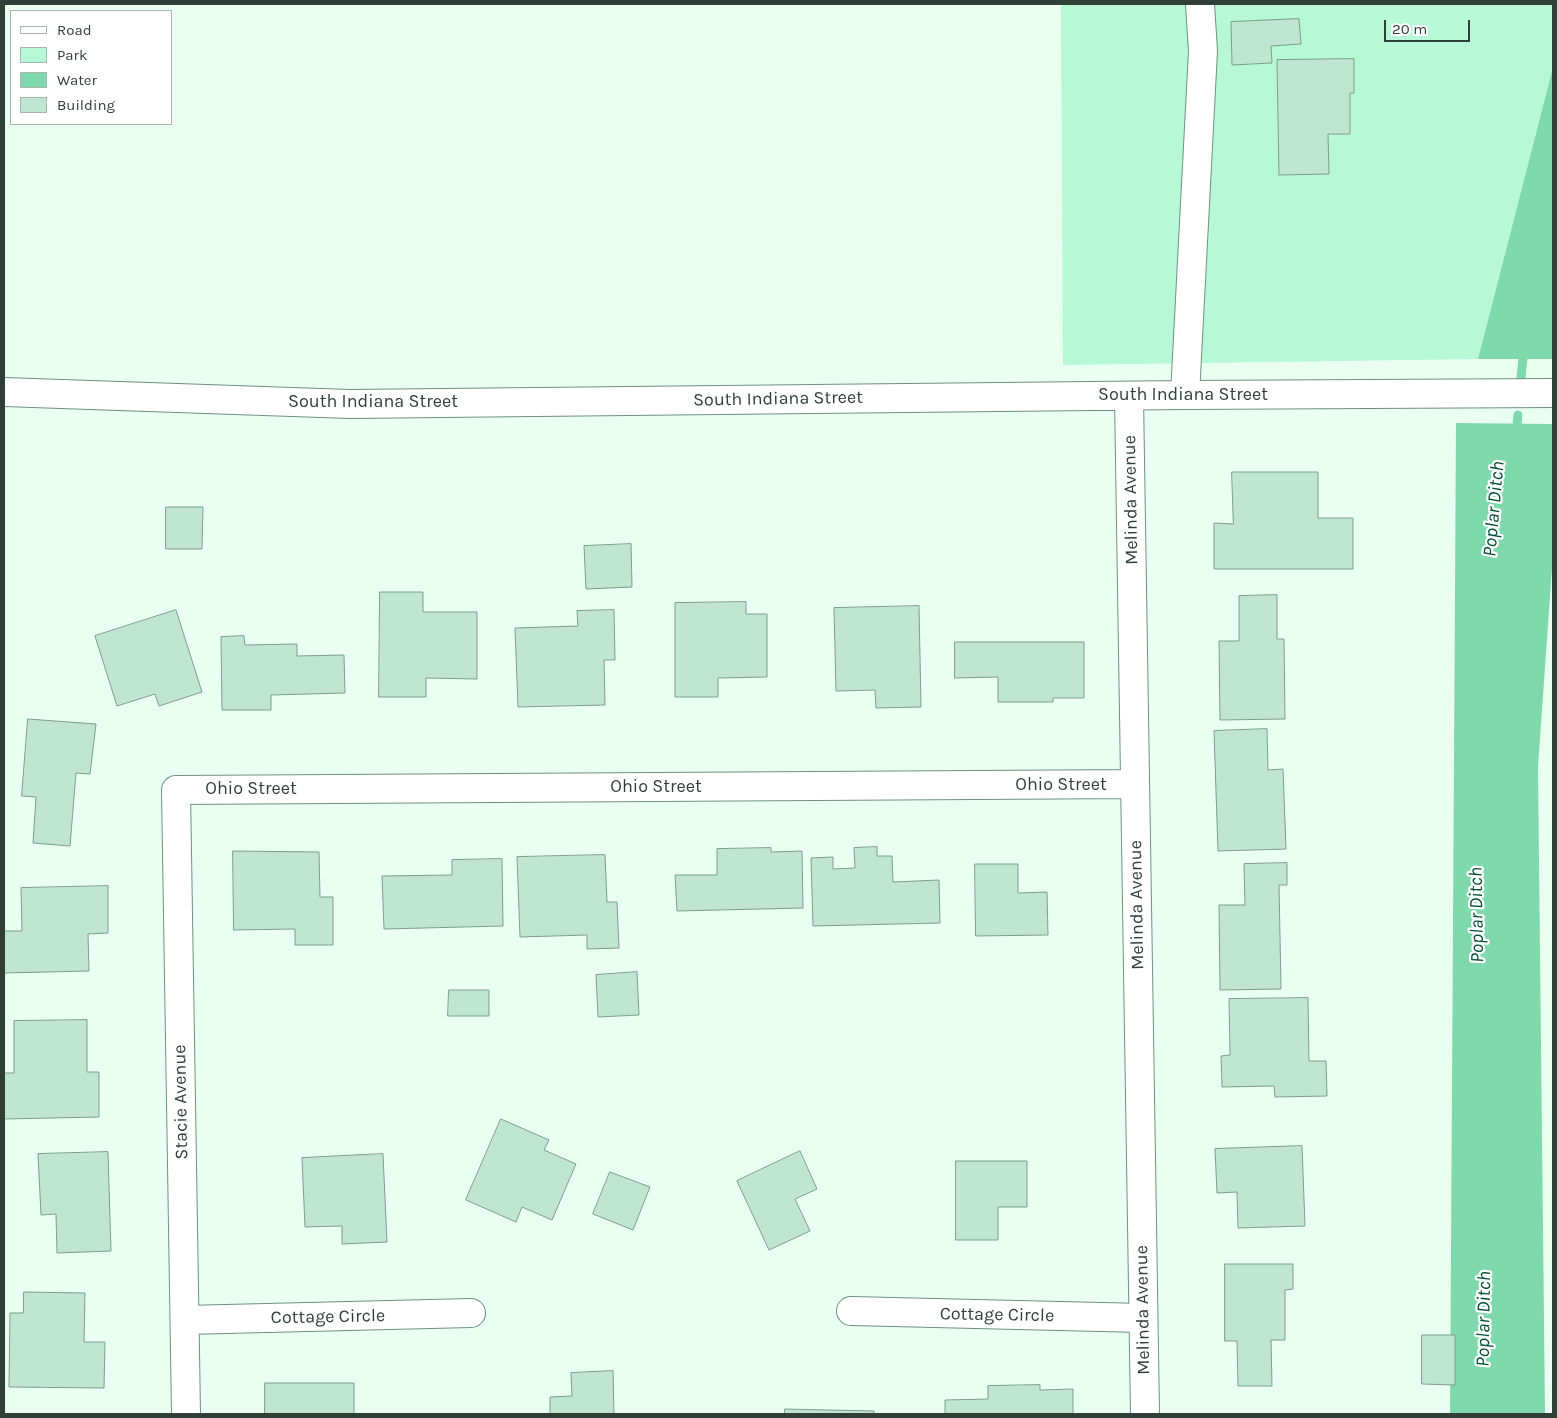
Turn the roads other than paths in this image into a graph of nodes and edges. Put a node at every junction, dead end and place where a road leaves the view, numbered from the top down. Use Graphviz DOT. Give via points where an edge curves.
graph roads {
  1 [pos="1200,4"];
  2 [pos="4,392"];
  3 [pos="1553,393"];
  4 [pos="1185,395"];
  5 [pos="1129,396"];
  6 [pos="1135,784"];
  7 [pos="176,790"];
  8 [pos="851,1311"];
  9 [pos="471,1313"];
  10 [pos="1142,1318"];
  11 [pos="185,1320"];
  12 [pos="186,1414"];
  13 [pos="1145,1414"];
  1 -- 4 [label="street" via="1203,51"];
  2 -- 5 [label="street, South Indiana Street" via="350,404"];
  3 -- 4 [label="street, South Indiana Street"];
  4 -- 5 [label="street, South Indiana Street"];
  5 -- 6 [label="street, Melinda Avenue"];
  6 -- 7 [label="street, Ohio Street"];
  6 -- 10 [label="street, Melinda Avenue"];
  7 -- 11 [label="street, Stacie Avenue"];
  8 -- 10 [label="street, Cottage Circle"];
  9 -- 11 [label="street, Cottage Circle"];
  10 -- 13 [label="street, Melinda Avenue"];
  11 -- 12 [label="street, Stacie Avenue"];
}
